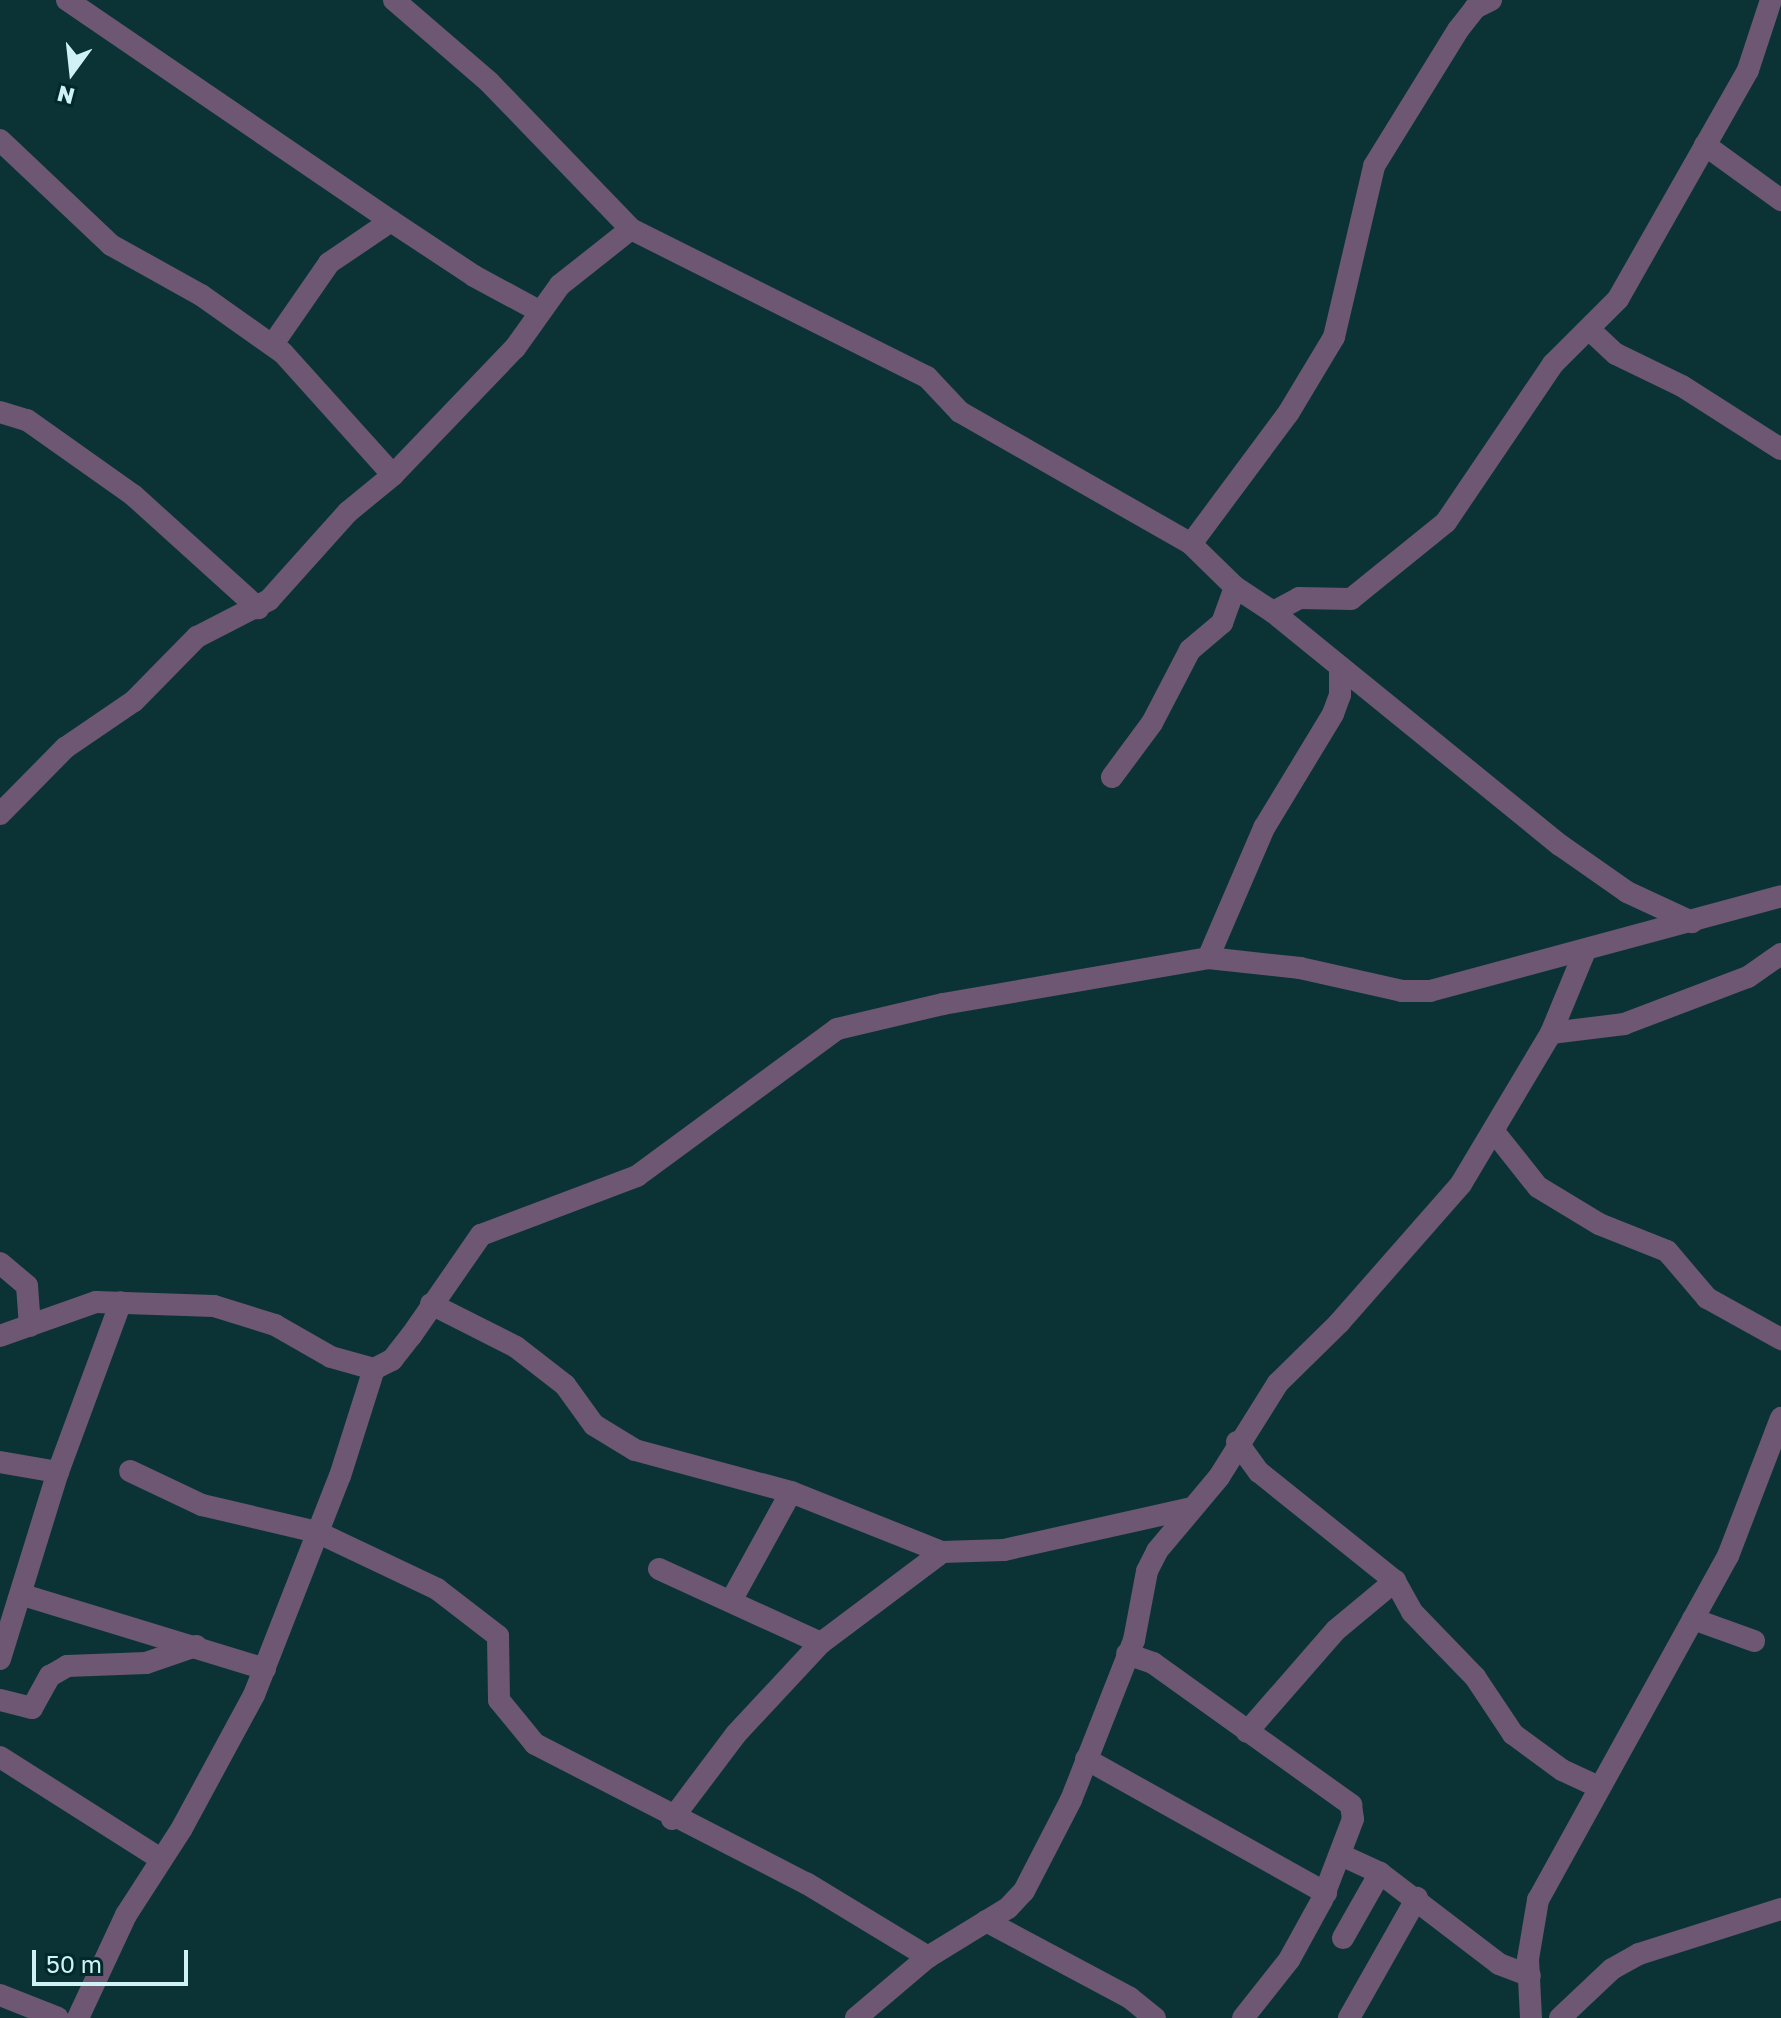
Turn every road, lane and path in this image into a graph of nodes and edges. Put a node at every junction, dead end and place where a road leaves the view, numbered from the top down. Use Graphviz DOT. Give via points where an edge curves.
graph roads {
  1 [pos="67,0"];
  2 [pos="394,0"];
  3 [pos="1491,0"];
  4 [pos="1771,0"];
  5 [pos="0,140"];
  6 [pos="1705,145"];
  7 [pos="1781,200"];
  8 [pos="391,221"];
  9 [pos="631,229"];
  10 [pos="539,311"];
  11 [pos="1591,331"];
  12 [pos="273,344"];
  13 [pos="0,412"];
  14 [pos="1781,449"];
  15 [pos="393,475"];
  16 [pos="1191,544"];
  17 [pos="1235,587"];
  18 [pos="258,608"];
  19 [pos="1273,612"];
  20 [pos="1340,670"];
  21 [pos="1112,777"];
  22 [pos="0,814"];
  23 [pos="1781,896"];
  24 [pos="1692,922"];
  25 [pos="1585,951"];
  26 [pos="1781,954"];
  27 [pos="1208,958"];
  28 [pos="1551,1033"];
  29 [pos="1495,1133"];
  30 [pos="0,1263"];
  31 [pos="121,1302"];
  32 [pos="431,1304"];
  33 [pos="30,1326"];
  34 [pos="0,1336"];
  35 [pos="1781,1339"];
  36 [pos="374,1369"];
  37 [pos="1781,1418"];
  38 [pos="1237,1442"];
  39 [pos="0,1462"];
  40 [pos="130,1471"];
  41 [pos="58,1472"];
  42 [pos="791,1492"];
  43 [pos="1188,1509"];
  44 [pos="317,1532"];
  45 [pos="942,1552"];
  46 [pos="659,1569"];
  47 [pos="1395,1581"];
  48 [pos="23,1595"];
  49 [pos="731,1601"];
  50 [pos="1693,1619"];
  51 [pos="1754,1641"];
  52 [pos="821,1643"];
  53 [pos="196,1646"];
  54 [pos="1127,1654"];
  55 [pos="0,1659"];
  56 [pos="265,1669"];
  57 [pos="0,1700"];
  58 [pos="1247,1732"];
  59 [pos="0,1757"];
  60 [pos="1086,1759"];
  61 [pos="1599,1787"];
  62 [pos="672,1819"];
  63 [pos="1341,1855"];
  64 [pos="159,1858"];
  65 [pos="1380,1873"];
  66 [pos="1326,1893"];
  67 [pos="1417,1898"];
  68 [pos="1781,1909"];
  69 [pos="986,1921"];
  70 [pos="1343,1938"];
  71 [pos="928,1957"];
  72 [pos="1530,1976"];
  73 [pos="0,1995"];
  74 [pos="58,2018"];
  75 [pos="78,2018"];
  76 [pos="856,2018"];
  77 [pos="1155,2018"];
  78 [pos="1243,2018"];
  79 [pos="1349,2018"];
  80 [pos="1531,2018"];
  81 [pos="1560,2018"];
  1 -- 8 [label="street"];
  2 -- 9 [label="street" via="489,82"];
  3 -- 16 [label="street" via="1475,8 1458,30 1374,166 1334,337 1289,412"];
  4 -- 6 [label="street" via="1757,51"];
  5 -- 12 [label="street" via="111,245 201,295"];
  6 -- 7 [label="street"];
  6 -- 11 [label="street" via="1618,299"];
  8 -- 10 [label="street"];
  8 -- 12 [label="street" via="329,263"];
  9 -- 10 [label="street" via="589,259"];
  9 -- 16 [label="street" via="927,377 960,412"];
  10 -- 15 [label="street" via="515,348"];
  11 -- 14 [label="street" via="1616,354 1682,386"];
  11 -- 19 [label="street" via="1553,364 1446,522 1351,599 1299,598"];
  12 -- 15 [label="street"];
  13 -- 18 [label="street" via="27,420 133,495"];
  15 -- 18 [label="street" via="348,512"];
  16 -- 17 [label="street"];
  17 -- 19 [label="street"];
  17 -- 21 [label="street" via="1222,623 1190,650 1152,723"];
  18 -- 22 [label="street" via="197,637 134,701 65,748"];
  19 -- 20 [label="street"];
  20 -- 24 [label="street" via="1560,845 1627,892"];
  20 -- 27 [label="street" via="1333,714 1264,828"];
  23 -- 24 [label="street"];
  24 -- 25 [label="street"];
  25 -- 27 [label="street" via="1430,991 1402,991 1300,968"];
  25 -- 28 [label="street"];
  26 -- 28 [label="street" via="1748,977 1624,1024"];
  27 -- 32 [label="street" via="958,1001 837,1029 637,1176 481,1235"];
  28 -- 29 [label="street"];
  29 -- 35 [label="street" via="1538,1187 1599,1224 1667,1251 1707,1298"];
  29 -- 38 [label="street" via="1444,1207 1278,1383"];
  30 -- 33 [label="street" via="27,1286"];
  31 -- 33 [label="street" via="96,1302"];
  31 -- 36 [label="street" via="214,1306 275,1325 354,1366"];
  31 -- 41 [label="street"];
  32 -- 36 [label="street" via="392,1360"];
  32 -- 42 [label="street" via="516,1347 565,1385 594,1425 623,1443"];
  33 -- 34 [label="street"];
  36 -- 44 [label="street"];
  37 -- 50 [label="street" via="1737,1537"];
  38 -- 43 [label="street" via="1219,1477"];
  38 -- 47 [label="street" via="1259,1472"];
  39 -- 41 [label="street"];
  40 -- 44 [label="street" via="202,1505"];
  41 -- 48 [label="street"];
  42 -- 45 [label="street"];
  42 -- 49 [label="street"];
  43 -- 45 [label="street" via="1004,1550"];
  43 -- 54 [label="street" via="1147,1571"];
  44 -- 56 [label="street"];
  44 -- 62 [label="street" via="437,1589 492,1628 502,1642 499,1700 510,1720 535,1744"];
  45 -- 52 [label="street"];
  46 -- 49 [label="street"];
  47 -- 58 [label="street" via="1336,1630"];
  47 -- 61 [label="street" via="1412,1612 1475,1677 1513,1734 1562,1770"];
  48 -- 53 [label="street"];
  48 -- 55 [label="street"];
  49 -- 52 [label="street"];
  50 -- 51 [label="street"];
  50 -- 61 [label="street"];
  52 -- 62 [label="street" via="736,1734"];
  53 -- 56 [label="street"];
  53 -- 57 [label="street" via="146,1663 67,1666 50,1676 32,1708"];
  54 -- 58 [label="street" via="1153,1663"];
  54 -- 60 [label="street"];
  56 -- 64 [label="street" via="208,1785"];
  58 -- 63 [label="street" via="1351,1805 1353,1819"];
  59 -- 64 [label="street"];
  60 -- 66 [label="street"];
  60 -- 69 [label="street" via="1060,1828 1024,1891"];
  61 -- 72 [label="street" via="1538,1900"];
  62 -- 71 [label="street" via="806,1883"];
  63 -- 65 [label="street"];
  63 -- 66 [label="street"];
  64 -- 75 [label="street" via="107,1950"];
  65 -- 67 [label="street"];
  65 -- 70 [label="street"];
  66 -- 78 [label="street" via="1289,1960"];
  67 -- 72 [label="street" via="1499,1964"];
  67 -- 79 [label="street"];
  68 -- 81 [label="street" via="1639,1954 1612,1969"];
  69 -- 71 [label="street"];
  69 -- 77 [label="street" via="1116,1990"];
  71 -- 76 [label="street"];
  72 -- 80 [label="street"];
  73 -- 74 [label="street"];
}
